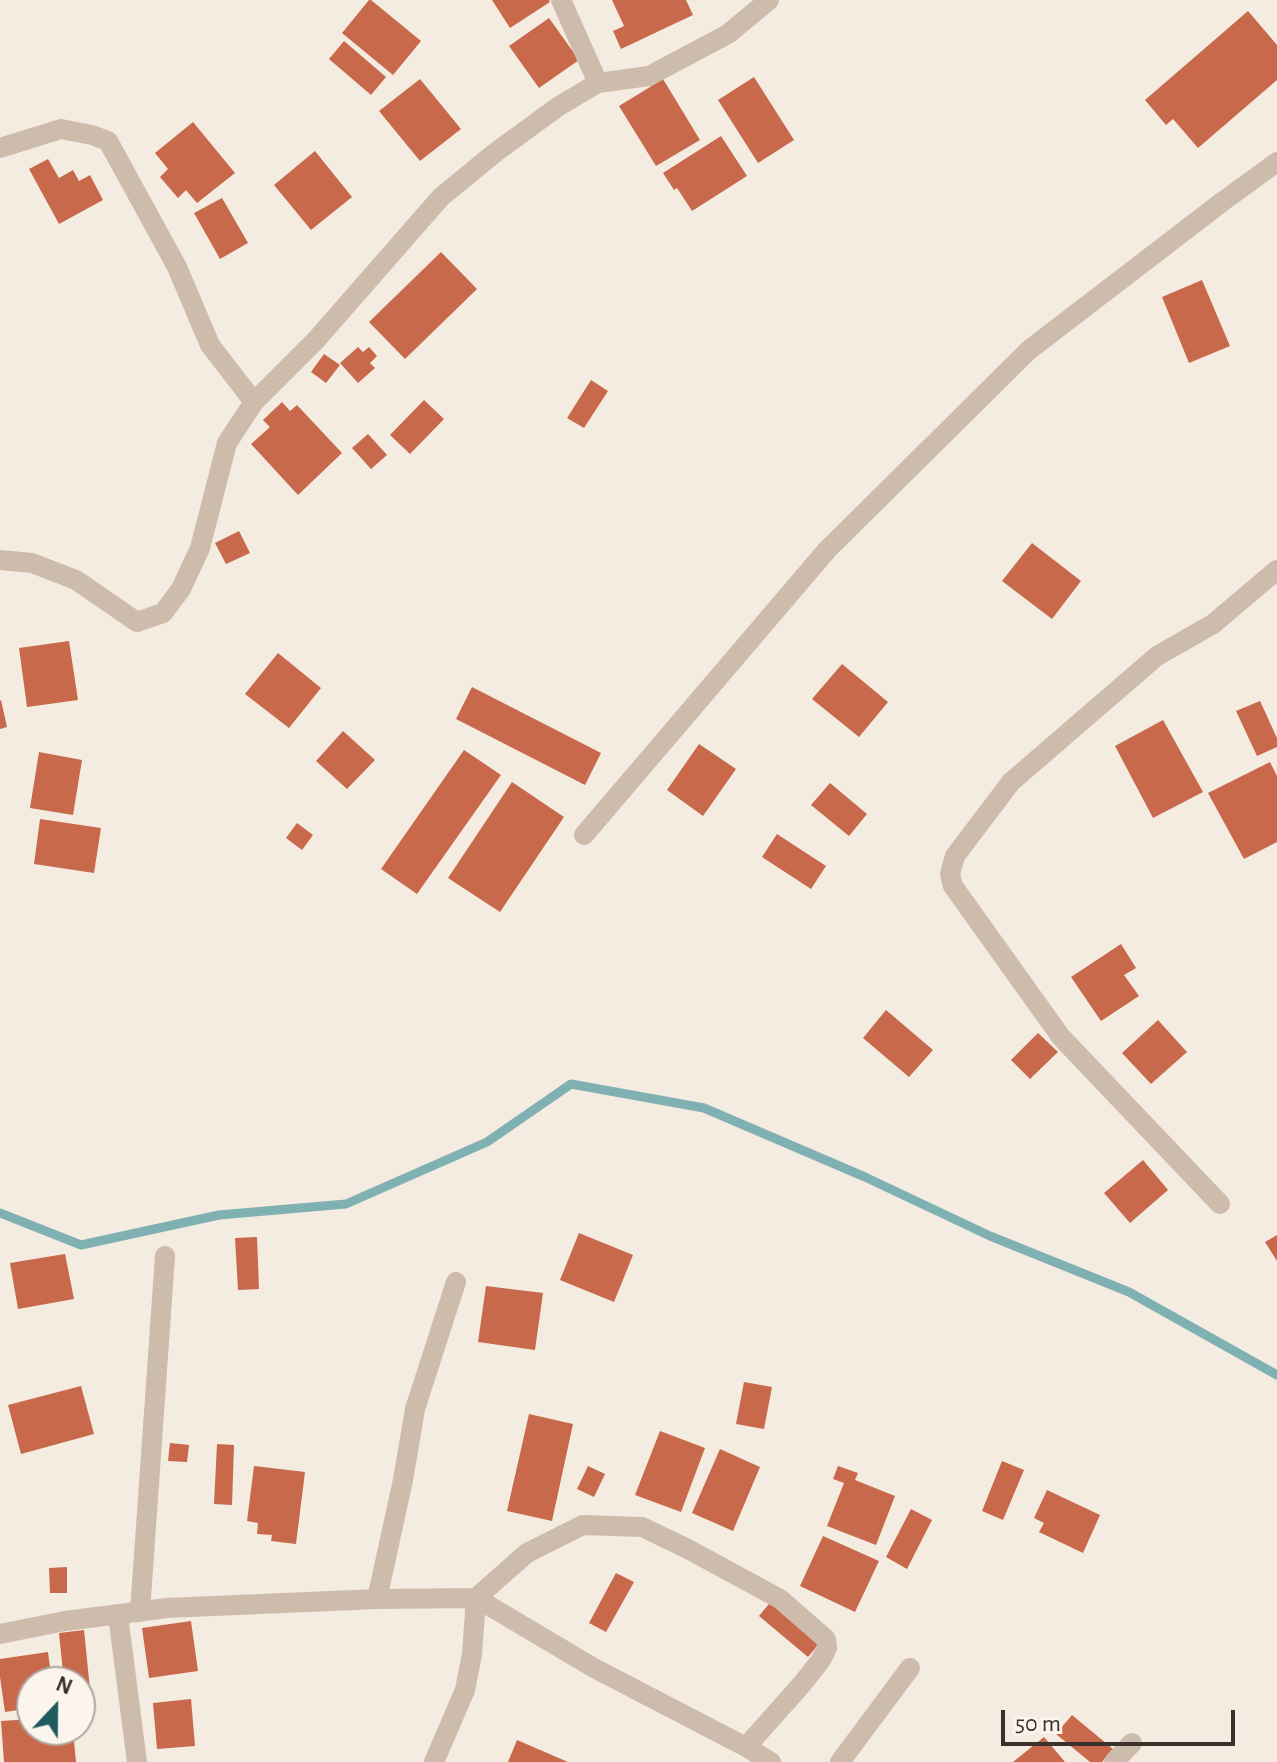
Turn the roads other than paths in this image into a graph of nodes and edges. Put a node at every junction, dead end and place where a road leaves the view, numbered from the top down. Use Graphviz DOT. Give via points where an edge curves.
graph roads {
  1 [pos="561,0"];
  2 [pos="769,0"];
  3 [pos="598,83"];
  4 [pos="0,148"];
  5 [pos="1277,162"];
  6 [pos="254,402"];
  7 [pos="0,560"];
  8 [pos="1277,570"];
  9 [pos="584,835"];
  10 [pos="1220,1204"];
  11 [pos="165,1256"];
  12 [pos="456,1282"];
  13 [pos="476,1598"];
  14 [pos="377,1599"];
  15 [pos="140,1612"];
  16 [pos="118,1615"];
  17 [pos="0,1634"];
  18 [pos="910,1668"];
  19 [pos="1132,1743"];
  20 [pos="746,1747"];
  21 [pos="137,1762"];
  22 [pos="434,1762"];
  23 [pos="771,1762"];
  24 [pos="840,1762"];
  25 [pos="1114,1762"];
  1 -- 3 [label="street"];
  2 -- 3 [label="street" via="728,34 649,76"];
  3 -- 6 [label="street" via="559,106 441,197 316,340"];
  4 -- 6 [label="street" via="61,129 108,141 177,267 210,345"];
  5 -- 9 [label="street" via="1029,350 827,550"];
  6 -- 7 [label="street" via="227,443 200,548 163,613 137,622 76,580 32,563"];
  8 -- 10 [label="street" via="1213,624 1157,656 1011,782 955,856 950,874 953,886 1061,1037"];
  11 -- 15 [label="street"];
  12 -- 14 [label="street" via="415,1409"];
  13 -- 14 [label="street"];
  13 -- 20 [label="street" via="594,1668"];
  13 -- 20 [label="street" via="527,1553 583,1525 642,1527 780,1599 826,1639 827,1648"];
  13 -- 22 [label="street" via="465,1690"];
  14 -- 15 [label="street"];
  15 -- 16 [label="street"];
  16 -- 17 [label="street"];
  16 -- 21 [label="street"];
  18 -- 24 [label="street"];
  19 -- 25 [label="street"];
  20 -- 23 [label="street"];
}
